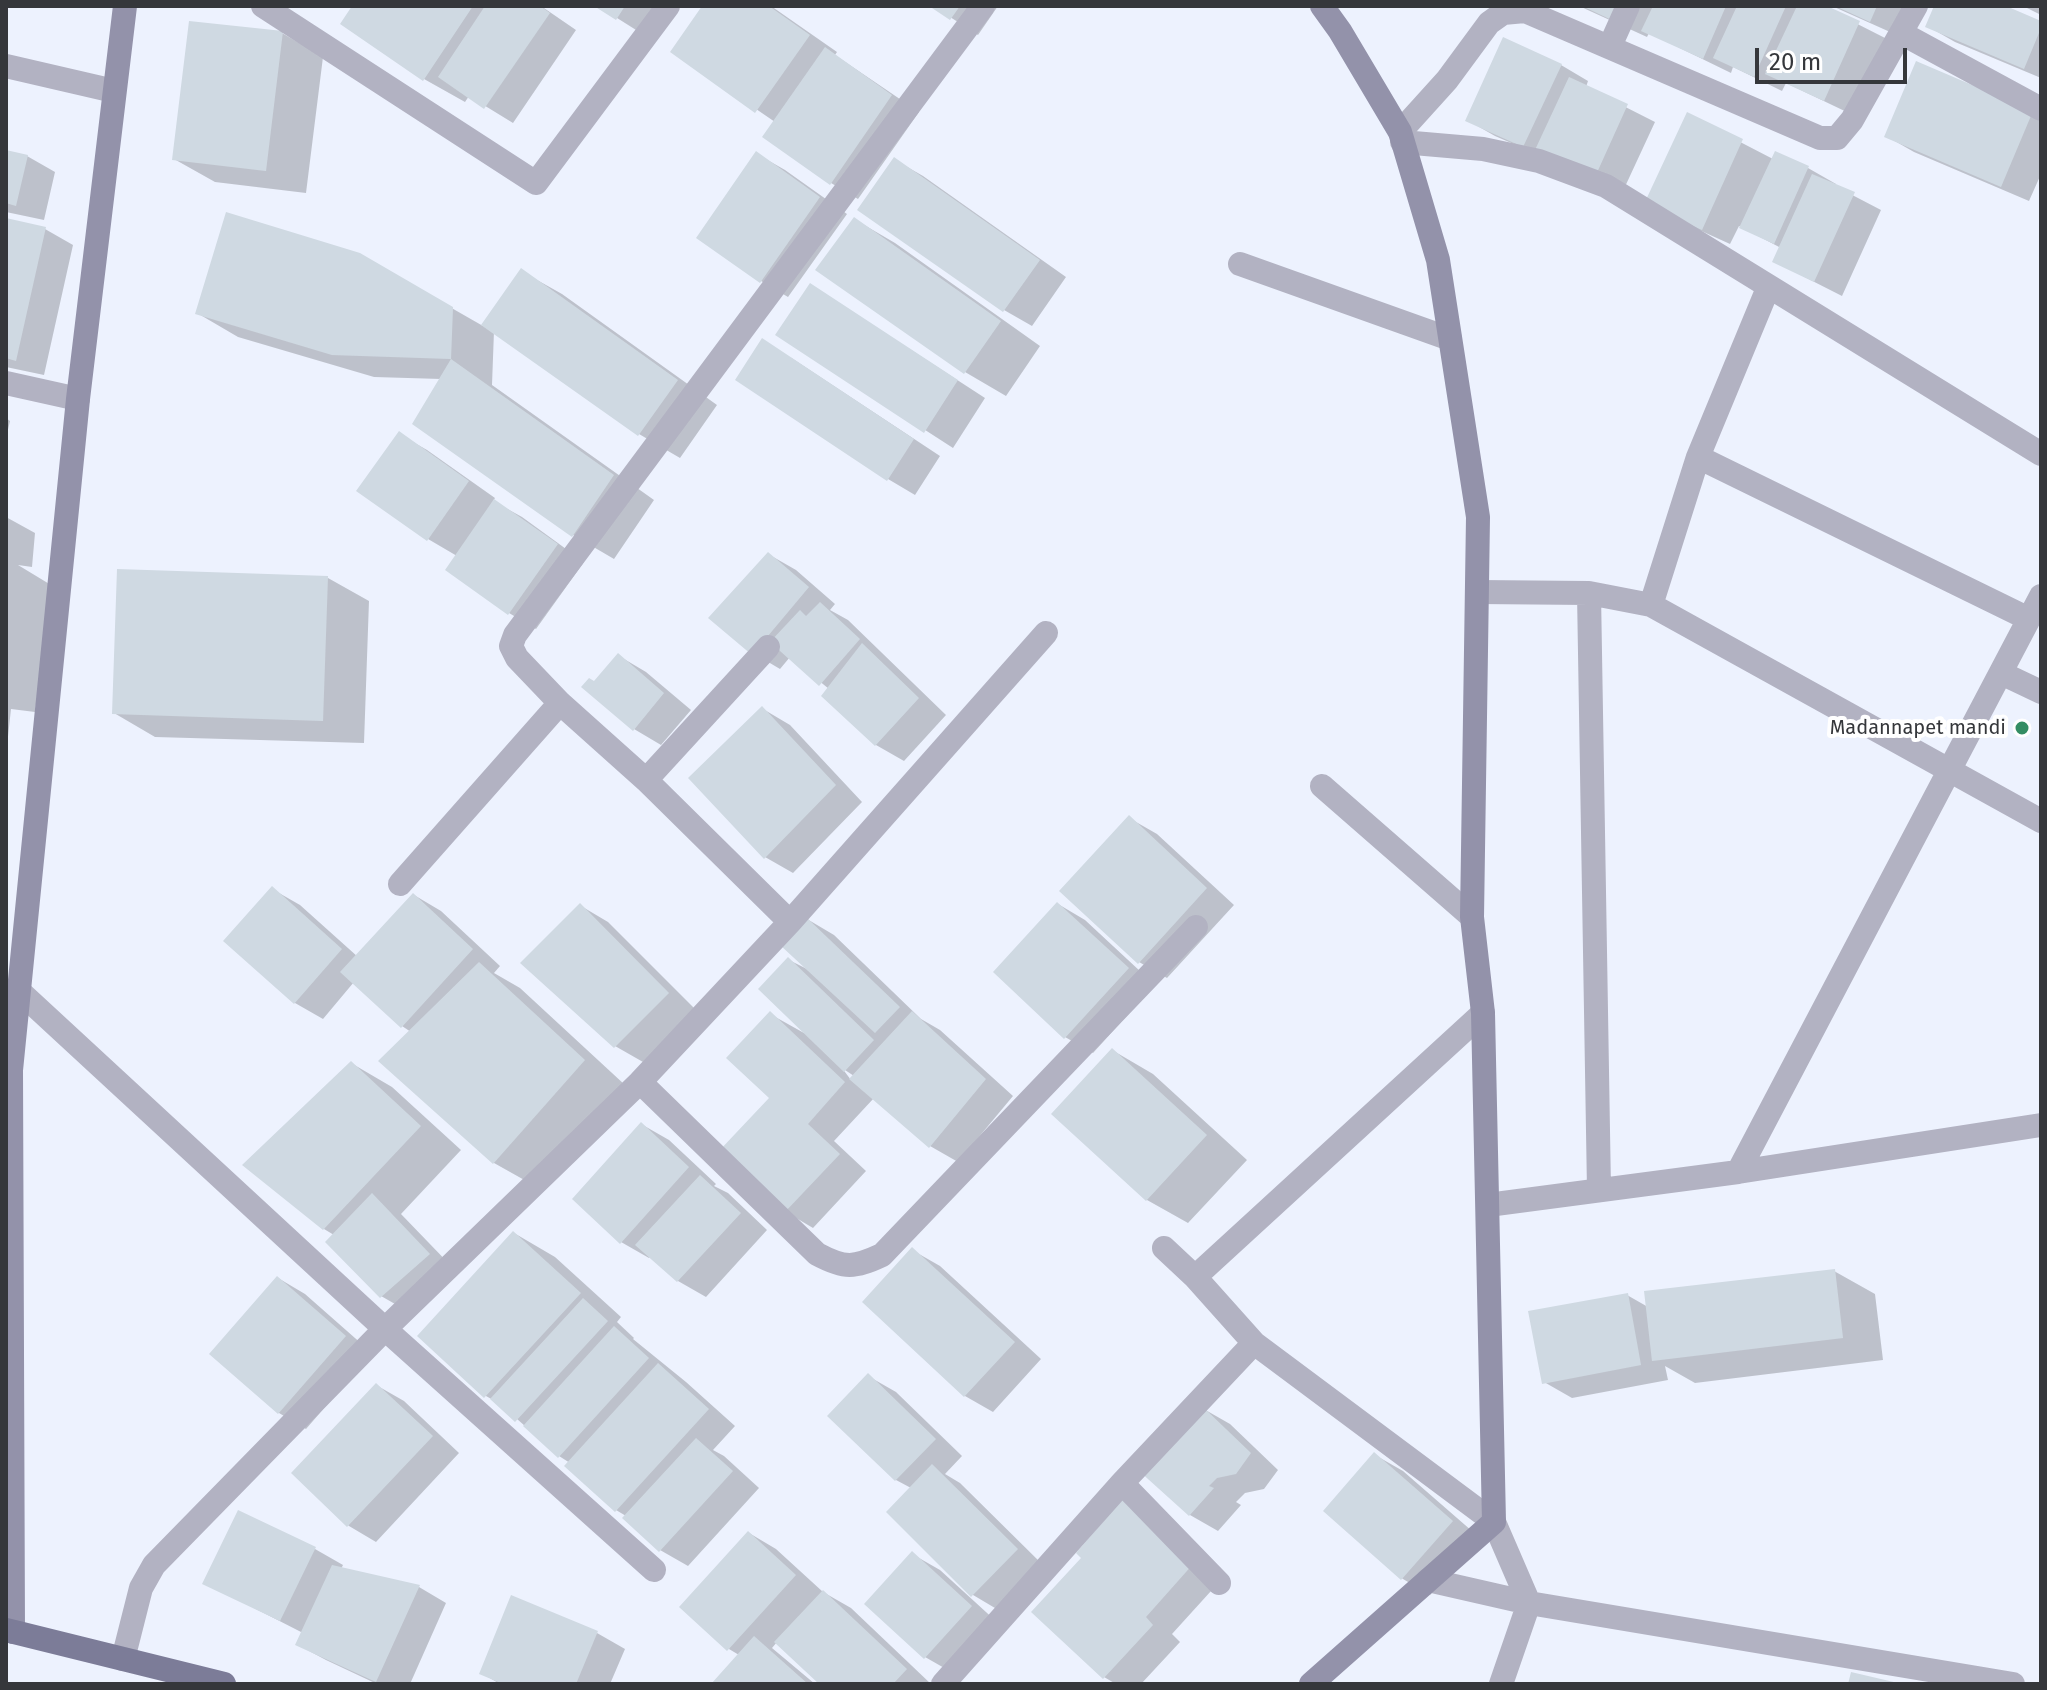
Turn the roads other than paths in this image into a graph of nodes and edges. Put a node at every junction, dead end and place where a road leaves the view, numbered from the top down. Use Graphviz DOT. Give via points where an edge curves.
graph roads {
  1 [pos="125,6"];
  2 [pos="263,6"];
  3 [pos="668,6"];
  4 [pos="983,6"];
  5 [pos="1322,6"];
  6 [pos="1628,6"];
  7 [pos="1916,6"];
  8 [pos="1901,33"];
  9 [pos="1610,46"];
  10 [pos="6,66"];
  11 [pos="114,91"];
  12 [pos="2041,109"];
  13 [pos="1401,137"];
  14 [pos="1240,264"];
  15 [pos="1768,288"];
  16 [pos="1450,339"];
  17 [pos="6,383"];
  18 [pos="78,399"];
  19 [pos="2041,454"];
  20 [pos="1698,457"];
  21 [pos="1478,592"];
  22 [pos="1589,593"];
  23 [pos="2041,596"];
  24 [pos="1651,605"];
  25 [pos="2029,619"];
  26 [pos="1046,633"];
  27 [pos="768,647"];
  28 [pos="2001,673"];
  29 [pos="2041,692"];
  30 [pos="560,703"];
  31 [pos="1949,771"];
  32 [pos="646,780"];
  33 [pos="1322,786"];
  34 [pos="2041,821"];
  35 [pos="400,884"];
  36 [pos="1472,917"];
  37 [pos="790,922"];
  38 [pos="1196,927"];
  39 [pos="19,991"];
  40 [pos="1483,1013"];
  41 [pos="640,1082"];
  42 [pos="2041,1125"];
  43 [pos="1738,1172"];
  44 [pos="1599,1190"];
  45 [pos="1488,1205"];
  46 [pos="1164,1248"];
  47 [pos="1195,1277"];
  48 [pos="385,1329"];
  49 [pos="1254,1343"];
  50 [pos="1122,1483"];
  51 [pos="1494,1522"];
  52 [pos="654,1570"];
  53 [pos="1428,1580"];
  54 [pos="1219,1583"];
  55 [pos="1529,1603"];
  56 [pos="10,1631"];
  57 [pos="123,1659"];
  58 [pos="224,1684"];
  59 [pos="943,1684"];
  60 [pos="1311,1684"];
  61 [pos="1501,1684"];
  62 [pos="2013,1684"];
  1 -- 11 [label="street"];
  2 -- 3 [label="street" via="536,183"];
  4 -- 30 [label="street" via="515,635 511,646 517,658"];
  5 -- 13 [label="street"];
  6 -- 9 [label="street"];
  7 -- 8 [label="street"];
  8 -- 9 [label="street" via="1837,138 1820,138"];
  8 -- 12 [label="street"];
  9 -- 13 [label="street" via="1525,11 1503,13 1489,23"];
  10 -- 11 [label="street"];
  11 -- 18 [label="street"];
  13 -- 15 [label="street" via="1539,161 1606,186"];
  13 -- 16 [label="street" via="1438,260"];
  14 -- 16 [label="street"];
  15 -- 19 [label="street"];
  15 -- 20 [label="street"];
  16 -- 21 [label="street" via="1478,517"];
  17 -- 18 [label="street"];
  18 -- 39 [label="street"];
  20 -- 24 [label="street"];
  20 -- 25 [label="street"];
  21 -- 22 [label="street"];
  21 -- 36 [label="street"];
  22 -- 24 [label="street"];
  22 -- 44 [label="street"];
  23 -- 25 [label="street"];
  24 -- 31 [label="street"];
  25 -- 28 [label="street"];
  26 -- 37 [label="street"];
  27 -- 32 [label="street"];
  28 -- 29 [label="street"];
  28 -- 31 [label="street"];
  30 -- 32 [label="street"];
  30 -- 35 [label="street"];
  31 -- 34 [label="street"];
  31 -- 43 [label="street"];
  32 -- 37 [label="street"];
  33 -- 36 [label="street"];
  36 -- 40 [label="street"];
  37 -- 41 [label="street"];
  38 -- 41 [label="street" via="882,1255 859,1266 838,1265 817,1254"];
  39 -- 48 [label="street"];
  39 -- 56 [label="street" via="11,1070"];
  40 -- 45 [label="street"];
  40 -- 47 [label="street"];
  41 -- 48 [label="street"];
  42 -- 43 [label="street"];
  43 -- 44 [label="street"];
  44 -- 45 [label="street"];
  45 -- 51 [label="street"];
  46 -- 47 [label="street"];
  47 -- 49 [label="street"];
  48 -- 52 [label="street"];
  48 -- 57 [label="street" via="154,1565 141,1588"];
  49 -- 50 [label="street"];
  49 -- 51 [label="street"];
  50 -- 54 [label="street"];
  50 -- 59 [label="street"];
  51 -- 53 [label="street"];
  51 -- 55 [label="street"];
  53 -- 55 [label="street"];
  53 -- 60 [label="street"];
  55 -- 61 [label="street"];
  55 -- 62 [label="street"];
  56 -- 57 [label="main road"];
  57 -- 58 [label="main road"];
}
